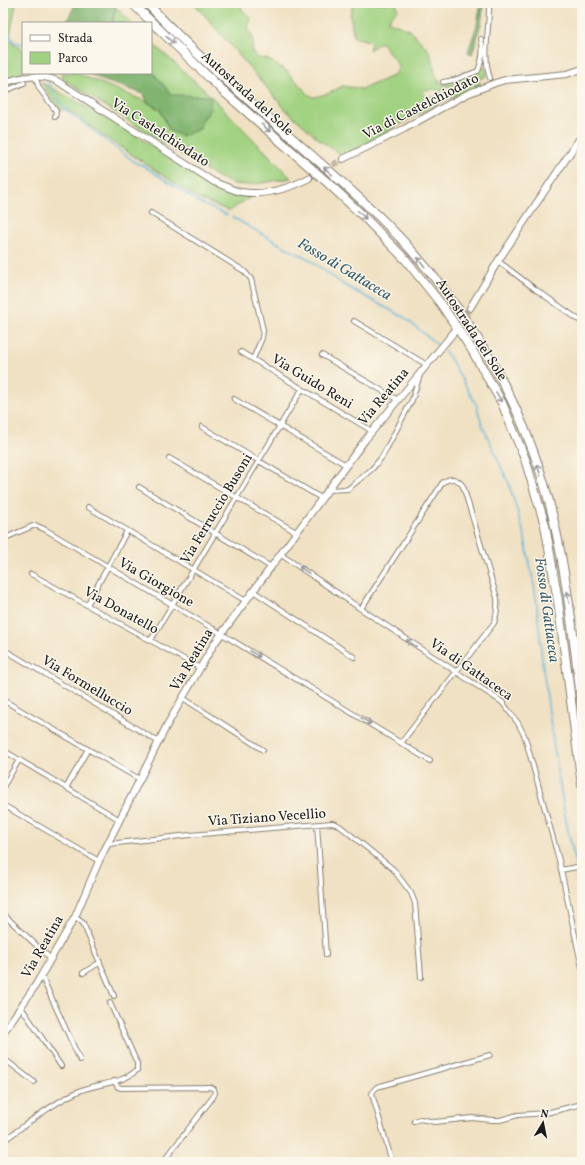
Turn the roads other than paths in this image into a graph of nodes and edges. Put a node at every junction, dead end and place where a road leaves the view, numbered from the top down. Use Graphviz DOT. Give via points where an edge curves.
graph roads {
  1 [pos="132,3"];
  2 [pos="147,3"];
  3 [pos="489,3"];
  4 [pos="152,22"];
  5 [pos="152,22"];
  6 [pos="481,39"];
  7 [pos="582,69"];
  8 [pos="35,76"];
  9 [pos="490,78"];
  10 [pos="443,82"];
  11 [pos="3,83"];
  12 [pos="24,83"];
  13 [pos="3,92"];
  14 [pos="55,117"];
  15 [pos="582,135"];
  16 [pos="343,159"];
  17 [pos="309,178"];
  18 [pos="151,213"];
  19 [pos="498,261"];
  20 [pos="470,308"];
  21 [pos="354,321"];
  22 [pos="582,322"];
  23 [pos="454,332"];
  24 [pos="241,352"];
  25 [pos="322,355"];
  26 [pos="253,359"];
  27 [pos="427,365"];
  28 [pos="421,371"];
  29 [pos="302,389"];
  30 [pos="234,399"];
  31 [pos="398,400"];
  32 [pos="280,426"];
  33 [pos="202,427"];
  34 [pos="372,431"];
  35 [pos="169,458"];
  36 [pos="259,461"];
  37 [pos="346,465"];
  38 [pos="139,487"];
  39 [pos="327,490"];
  40 [pos="237,498"];
  41 [pos="321,498"];
  42 [pos="88,507"];
  43 [pos="127,531"];
  44 [pos="296,532"];
  45 [pos="215,533"];
  46 [pos="3,539"];
  47 [pos="280,554"];
  48 [pos="107,567"];
  49 [pos="271,567"];
  50 [pos="193,570"];
  51 [pos="31,574"];
  52 [pos="253,591"];
  53 [pos="246,601"];
  54 [pos="86,605"];
  55 [pos="172,605"];
  56 [pos="361,609"];
  57 [pos="222,634"];
  58 [pos="151,640"];
  59 [pos="3,649"];
  60 [pos="354,657"];
  61 [pos="200,668"];
  62 [pos="456,672"];
  63 [pos="183,698"];
  64 [pos="3,700"];
  65 [pos="582,705"];
  66 [pos="159,742"];
  67 [pos="401,742"];
  68 [pos="88,749"];
  69 [pos="3,750"];
  70 [pos="264,750"];
  71 [pos="19,760"];
  72 [pos="430,761"];
  73 [pos="141,780"];
  74 [pos="582,785"];
  75 [pos="3,787"];
  76 [pos="66,788"];
  77 [pos="3,805"];
  78 [pos="120,820"];
  79 [pos="317,825"];
  80 [pos="108,844"];
  81 [pos="99,861"];
  82 [pos="582,866"];
  83 [pos="561,870"];
  84 [pos="3,914"];
  85 [pos="75,917"];
  86 [pos="326,955"];
  87 [pos="51,959"];
  88 [pos="99,963"];
  89 [pos="582,968"];
  90 [pos="83,973"];
  91 [pos="41,975"];
  92 [pos="421,977"];
  93 [pos="114,996"];
  94 [pos="110,1003"];
  95 [pos="20,1008"];
  96 [pos="4,1031"];
  97 [pos="490,1055"];
  98 [pos="3,1058"];
  99 [pos="80,1060"];
  100 [pos="62,1066"];
  101 [pos="114,1081"];
  102 [pos="34,1082"];
  103 [pos="582,1104"];
  104 [pos="414,1121"];
  105 [pos="3,1141"];
  106 [pos="162,1162"];
  107 [pos="392,1162"];
  1 -- 4 [label="highway, Autostrada del Sole, one-way"];
  65 -- 2 [label="highway, Autostrada del Sole, one-way" via="569,600 554,521 535,457 513,401 483,346 419,260 370,208 229,82"];
  3 -- 9 [label="street"];
  5 -- 74 [label="highway, Autostrada del Sole, one-way" via="223,91 328,183 406,260 442,304 502,403 525,459 545,525 558,601"];
  6 -- 10 [label="street" via="482,58 478,71"];
  7 -- 16 [label="street, Via di Castelchiodato" via="567,74 495,83 467,94"];
  8 -- 11 [label="street, Via Castelchiodato"];
  8 -- 14 [label="street" via="39,88 56,111"];
  8 -- 17 [label="street, Via Castelchiodato" via="61,83 214,182 227,187 241,192 268,192"];
  12 -- 13 [label="street"];
  15 -- 19 [label="street"];
  18 -- 26 [label="street" via="251,279 263,330"];
  19 -- 20 [label="street"];
  19 -- 22 [label="street"];
  21 -- 27 [label="street"];
  23 -- 27 [label="street, Via Reatina"];
  24 -- 26 [label="street, Via Guido Reni"];
  25 -- 31 [label="street"];
  26 -- 29 [label="street, Via Guido Reni"];
  27 -- 28 [label="street, Via Reatina"];
  28 -- 31 [label="street, Via Reatina"];
  28 -- 39 [label="street" via="412,400 382,457 348,489"];
  29 -- 32 [label="street, Via Ferruccio Busoni"];
  29 -- 34 [label="street, Via Guido Reni"];
  30 -- 32 [label="street"];
  31 -- 34 [label="street, Via Reatina"];
  32 -- 36 [label="street, Via Ferruccio Busoni"];
  32 -- 37 [label="street"];
  33 -- 36 [label="street"];
  34 -- 37 [label="street, Via Reatina"];
  35 -- 40 [label="street"];
  36 -- 40 [label="street, Via Ferruccio Busoni"];
  36 -- 41 [label="street"];
  37 -- 39 [label="street, Via Reatina"];
  38 -- 45 [label="street"];
  39 -- 41 [label="street, Via Reatina"];
  40 -- 44 [label="street"];
  40 -- 45 [label="street, Via Ferruccio Busoni"];
  41 -- 44 [label="street, Via Reatina"];
  42 -- 43 [label="street"];
  43 -- 48 [label="street"];
  43 -- 50 [label="street"];
  44 -- 47 [label="street, Via Reatina"];
  45 -- 49 [label="street"];
  45 -- 50 [label="street, Via Ferruccio Busoni"];
  46 -- 48 [label="street, Via Giorgione" via="35,525"];
  47 -- 49 [label="street, Via Reatina"];
  56 -- 47 [label="street, Via di Gattaceca, one-way"];
  48 -- 54 [label="street"];
  48 -- 55 [label="street, Via Giorgione"];
  49 -- 52 [label="street, Via Reatina"];
  50 -- 53 [label="street"];
  50 -- 55 [label="street, Via Ferruccio Busoni"];
  51 -- 54 [label="street, Via Donatello"];
  52 -- 53 [label="street, Via Reatina"];
  52 -- 60 [label="street"];
  53 -- 57 [label="street, Via Reatina"];
  54 -- 58 [label="street, Via Donatello"];
  55 -- 57 [label="street, Via Giorgione"];
  55 -- 58 [label="street, Via Ferruccio Busoni"];
  62 -- 56 [label="street, Via di Gattaceca, one-way"];
  56 -- 62 [label="street" via="443,482 454,478 459,480 463,486 498,605 494,623"];
  57 -- 61 [label="street, Via Reatina"];
  57 -- 67 [label="street, Via Giorgione, one-way"];
  58 -- 61 [label="street, Via Donatello"];
  59 -- 66 [label="street, Via Formelluccio"];
  61 -- 63 [label="street, Via Reatina"];
  62 -- 67 [label="street"];
  62 -- 83 [label="street, Via di Gattaceca" via="502,702 525,736"];
  63 -- 66 [label="street, Via Reatina"];
  63 -- 70 [label="street"];
  64 -- 68 [label="street"];
  66 -- 73 [label="street, Via Reatina"];
  67 -- 72 [label="street, Via Giorgione"];
  68 -- 73 [label="street"];
  68 -- 76 [label="street"];
  69 -- 71 [label="street"];
  71 -- 75 [label="street"];
  71 -- 76 [label="street"];
  73 -- 78 [label="street, Via Reatina"];
  76 -- 78 [label="street"];
  77 -- 81 [label="street"];
  78 -- 80 [label="street, Via Reatina"];
  79 -- 80 [label="street, Via Tiziano Vecellio"];
  79 -- 86 [label="street"];
  79 -- 92 [label="street, Via Tiziano Vecellio" via="332,824 341,827 390,867 411,893 415,903"];
  80 -- 81 [label="street, Via Reatina"];
  81 -- 85 [label="street, Via Reatina"];
  82 -- 83 [label="street"];
  83 -- 89 [label="street, Via di Gattaceca"];
  84 -- 87 [label="street"];
  85 -- 87 [label="street, Via Reatina"];
  85 -- 88 [label="street" via="83,923"];
  87 -- 91 [label="street, Via Reatina"];
  88 -- 90 [label="street"];
  88 -- 93 [label="street"];
  91 -- 95 [label="street, Via Reatina"];
  91 -- 99 [label="street"];
  94 -- 101 [label="street" via="138,1067 128,1076"];
  95 -- 96 [label="street, Via Reatina"];
  95 -- 100 [label="street"];
  97 -- 107 [label="street" via="377,1087 374,1090 372,1094"];
  98 -- 102 [label="street"];
  101 -- 105 [label="street" via="74,1093"];
  101 -- 106 [label="street" via="122,1088 214,1089 212,1099"];
  103 -- 104 [label="street" via="500,1120 472,1118 435,1122 420,1119"];
}
